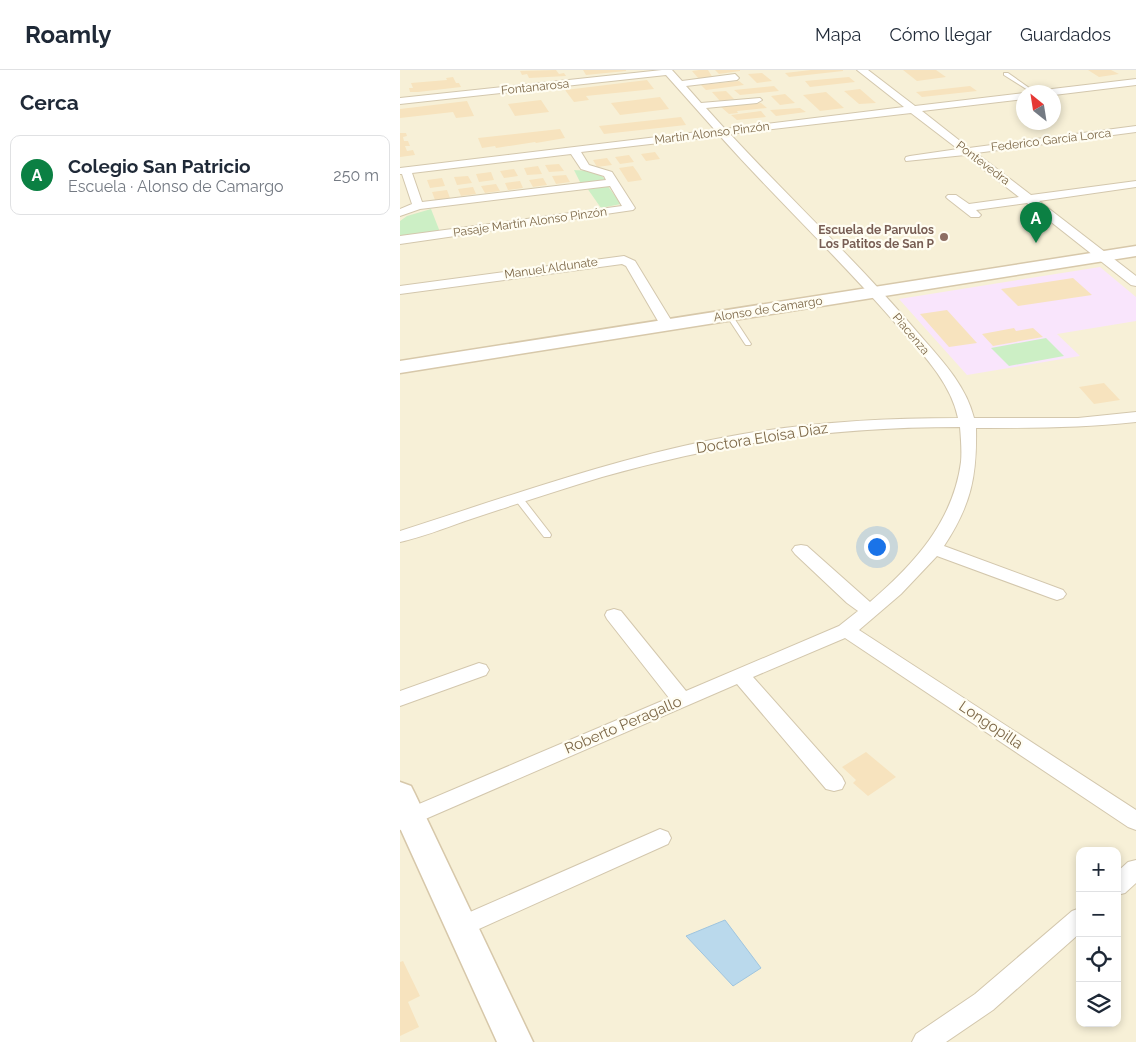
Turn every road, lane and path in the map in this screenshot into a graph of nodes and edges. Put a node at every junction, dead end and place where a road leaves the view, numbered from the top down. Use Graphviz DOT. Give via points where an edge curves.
graph roads {
  1 [pos="862,70"];
  2 [pos="668,71"];
  3 [pos="1006,74"];
  4 [pos="732,76"];
  5 [pos="1136,82"];
  6 [pos="680,84"];
  7 [pos="1022,85"];
  8 [pos="1061,91"];
  9 [pos="1016,97"];
  10 [pos="757,100"];
  11 [pos="400,101"];
  12 [pos="699,106"];
  13 [pos="912,109"];
  14 [pos="1136,129"];
  15 [pos="721,132"];
  16 [pos="574,150"];
  17 [pos="900,150"];
  18 [pos="966,151"];
  19 [pos="910,159"];
  20 [pos="920,167"];
  21 [pos="403,170"];
  22 [pos="614,182"];
  23 [pos="1136,184"];
  24 [pos="952,197"];
  25 [pos="1029,199"];
  26 [pos="418,206"];
  27 [pos="967,208"];
  28 [pos="400,213"];
  29 [pos="978,217"];
  30 [pos="400,240"];
  31 [pos="1136,251"];
  32 [pos="1104,256"];
  33 [pos="1136,282"];
  34 [pos="400,290"];
  35 [pos="876,292"];
  36 [pos="729,315"];
  37 [pos="667,325"];
  38 [pos="748,344"];
  39 [pos="400,367"];
  40 [pos="1136,418"];
  41 [pos="967,423"];
  42 [pos="518,499"];
  43 [pos="547,535"];
  44 [pos="400,537"];
  45 [pos="935,549"];
  46 [pos="801,550"];
  47 [pos="1057,594"];
  48 [pos="870,611"];
  49 [pos="614,615"];
  50 [pos="846,630"];
  51 [pos="479,670"];
  52 [pos="740,675"];
  53 [pos="400,699"];
  54 [pos="682,700"];
  55 [pos="834,783"];
  56 [pos="403,810"];
  57 [pos="1136,821"];
  58 [pos="660,838"];
  59 [pos="1136,869"];
  60 [pos="1121,882"];
  61 [pos="1076,922"];
  62 [pos="462,926"];
  63 [pos="515,1042"];
  64 [pos="924,1042"];
  1 -- 13 [label="street, Pontevedra"];
  2 -- 6 [label="street, Piacenza"];
  2 -- 11 [label="street, Fontanarosa"];
  3 -- 7 [label="lane"];
  4 -- 6 [label="street" via="734,78"];
  5 -- 8 [label="street"];
  6 -- 12 [label="street, Piacenza"];
  9 -- 13 [label="street, Martín Alonso Pinzón"];
  10 -- 12 [label="street"];
  12 -- 15 [label="street, Piacenza"];
  13 -- 15 [label="street, Martín Alonso Pinzón"];
  13 -- 18 [label="street, Pontevedra"];
  14 -- 18 [label="street, Federico García Lorca"];
  15 -- 16 [label="street, Martín Alonso Pinzón"];
  15 -- 35 [label="street, Piacenza"];
  16 -- 21 [label="street, Martín Alonso Pinzón"];
  16 -- 22 [label="street, Pasaje Martín Alonso Pinzón" via="585,167 608,174"];
  17 -- 19 [label="street"];
  18 -- 19 [label="street, Federico García Lorca"];
  18 -- 25 [label="street, Pontevedra"];
  19 -- 20 [label="street"];
  21 -- 26 [label="street"];
  22 -- 26 [label="street, Pasaje Martín Alonso Pinzón"];
  22 -- 30 [label="street, Pasaje Martín Alonso Pinzón" via="629,208"];
  23 -- 25 [label="street"];
  24 -- 27 [label="street"];
  25 -- 27 [label="street"];
  25 -- 32 [label="street, Pontevedra"];
  26 -- 28 [label="street, Pasaje Martín Alonso Pinzón"];
  27 -- 29 [label="street"];
  31 -- 32 [label="street, Alonso de Camargo"];
  32 -- 33 [label="street, Pontevedra"];
  32 -- 35 [label="street, Alonso de Camargo"];
  34 -- 37 [label="street, Manuel Aldunate" via="624,260 631,264"];
  35 -- 36 [label="street, Alonso de Camargo"];
  35 -- 41 [label="street, Piacenza" via="945,375"];
  36 -- 37 [label="street, Alonso de Camargo"];
  36 -- 38 [label="lane"];
  37 -- 39 [label="street, Alonso de Camargo"];
  40 -- 41 [label="street, Doctora Eloísa Díaz" via="1062,423"];
  41 -- 42 [label="street, Doctora Eloísa Díaz" via="850,426 748,437 616,467"];
  41 -- 45 [label="street, Piacenza" via="966,483 953,517"];
  42 -- 43 [label="lane"];
  42 -- 44 [label="street, Doctora Eloísa Díaz"];
  45 -- 47 [label="street"];
  45 -- 48 [label="street, Piacenza" via="907,580"];
  46 -- 48 [label="street"];
  48 -- 50 [label="street, Piacenza"];
  49 -- 54 [label="street"];
  50 -- 52 [label="street, Roberto Peragallo"];
  50 -- 57 [label="street, Longopilla"];
  51 -- 53 [label="street"];
  52 -- 54 [label="street, Roberto Peragallo"];
  52 -- 55 [label="street"];
  54 -- 56 [label="street, Roberto Peragallo"];
  56 -- 62 [label="street"];
  58 -- 62 [label="street"];
  59 -- 60 [label="street"];
  61 -- 64 [label="street" via="984,1002"];
  62 -- 63 [label="street"];
}
